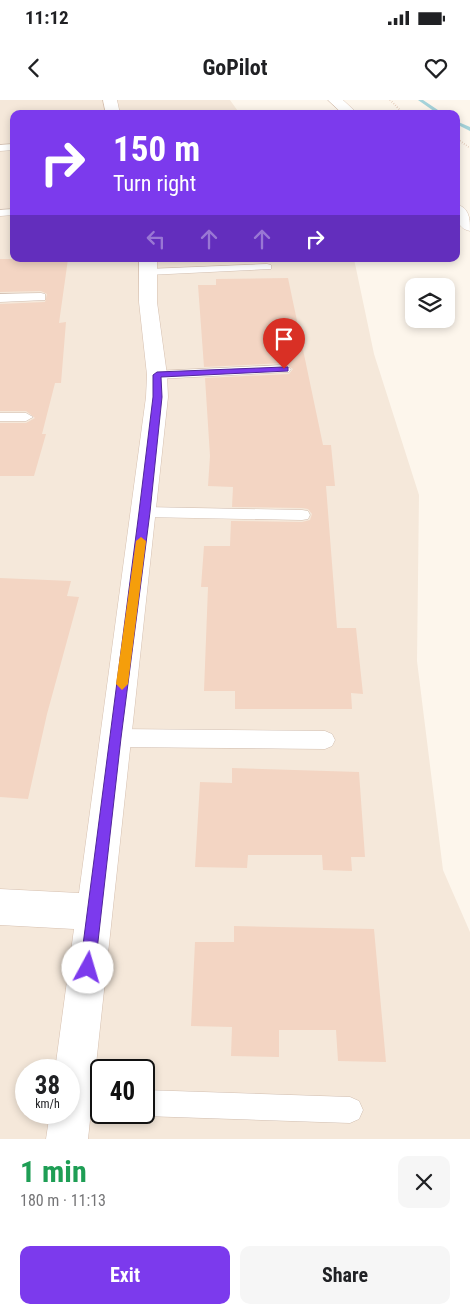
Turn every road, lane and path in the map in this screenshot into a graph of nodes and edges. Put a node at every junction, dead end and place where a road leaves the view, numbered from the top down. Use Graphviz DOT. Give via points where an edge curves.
graph roads {
  1 [pos="335,100"];
  2 [pos="390,100"];
  3 [pos="346,110"];
  4 [pos="400,110"];
  5 [pos="460,214"];
  6 [pos="470,226"];
  7 [pos="148,265"];
  8 [pos="267,267"];
  9 [pos="42,297"];
  10 [pos="0,298"];
  11 [pos="284,369"];
  12 [pos="157,375"];
  13 [pos="0,417"];
  14 [pos="26,417"];
  15 [pos="144,512"];
  16 [pos="302,515"];
  17 [pos="115,738"];
  18 [pos="325,740"];
  19 [pos="0,907"];
  20 [pos="94,912"];
  21 [pos="87,1102"];
  22 [pos="155,1103"];
  23 [pos="350,1110"];
  24 [pos="67,1139"];
  1 -- 3 [label="street"];
  2 -- 4 [label="path"];
  5 -- 6 [label="street"];
  7 -- 8 [label="lane"];
  7 -- 12 [label="street" via="148,302"];
  9 -- 10 [label="lane"];
  11 -- 12 [label="lane"];
  12 -- 15 [label="street"];
  13 -- 14 [label="lane"];
  15 -- 16 [label="lane"];
  15 -- 17 [label="street"];
  17 -- 18 [label="lane"];
  17 -- 20 [label="street"];
  19 -- 20 [label="street"];
  20 -- 21 [label="street"];
  21 -- 24 [label="street"];
  22 -- 23 [label="lane"];
}
